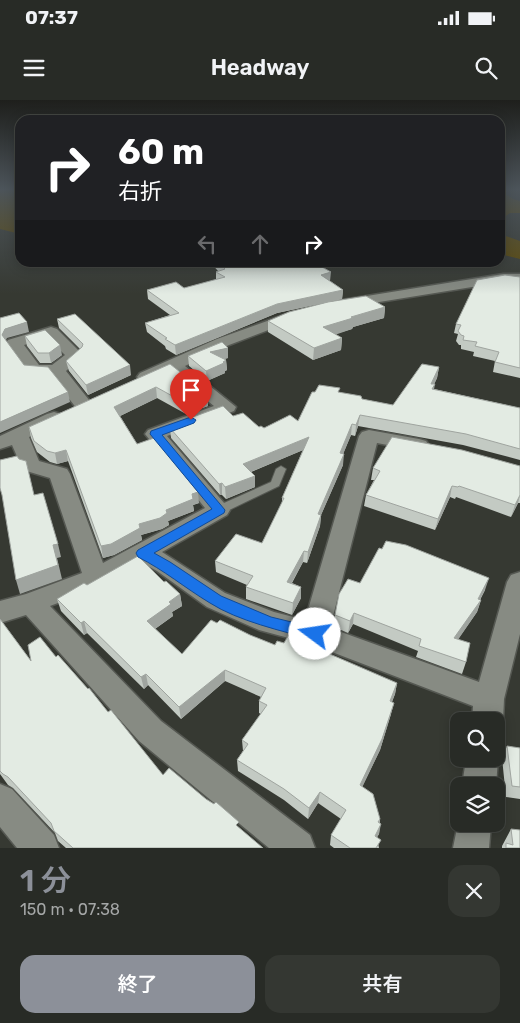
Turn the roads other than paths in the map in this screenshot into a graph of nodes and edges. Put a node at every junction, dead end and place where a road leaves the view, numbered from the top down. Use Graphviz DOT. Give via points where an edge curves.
graph roads {
  1 [pos="520,278"];
  2 [pos="327,306"];
  3 [pos="310,311"];
  4 [pos="174,365"];
  5 [pos="56,370"];
  6 [pos="129,385"];
  7 [pos="102,397"];
  8 [pos="84,405"];
  9 [pos="9,438"];
  10 [pos="435,448"];
  11 [pos="281,469"];
  12 [pos="219,510"];
  13 [pos="143,553"];
  14 [pos="96,578"];
  15 [pos="520,582"];
  16 [pos="31,603"];
  17 [pos="0,612"];
  18 [pos="315,634"];
  19 [pos="488,710"];
  20 [pos="0,801"];
  21 [pos="473,832"];
  22 [pos="41,848"];
  23 [pos="297,848"];
  24 [pos="471,848"];
  1 -- 2 [label="street"];
  3 -- 4 [label="street" via="283,318"];
  4 -- 6 [label="street"];
  4 -- 12 [label="street" via="227,407 155,434"];
  5 -- 8 [label="street"];
  7 -- 8 [label="street"];
  8 -- 9 [label="street"];
  9 -- 14 [label="street" via="30,465 59,474"];
  10 -- 18 [label="street" via="369,436"];
  11 -- 12 [label="lane" via="275,484"];
  12 -- 13 [label="street"];
  13 -- 14 [label="street"];
  13 -- 18 [label="street" via="216,600 269,622"];
  14 -- 16 [label="street"];
  15 -- 19 [label="street"];
  16 -- 17 [label="street"];
  16 -- 23 [label="street" via="150,730"];
  18 -- 19 [label="street"];
  20 -- 22 [label="street"];
  21 -- 24 [label="street"];
}
